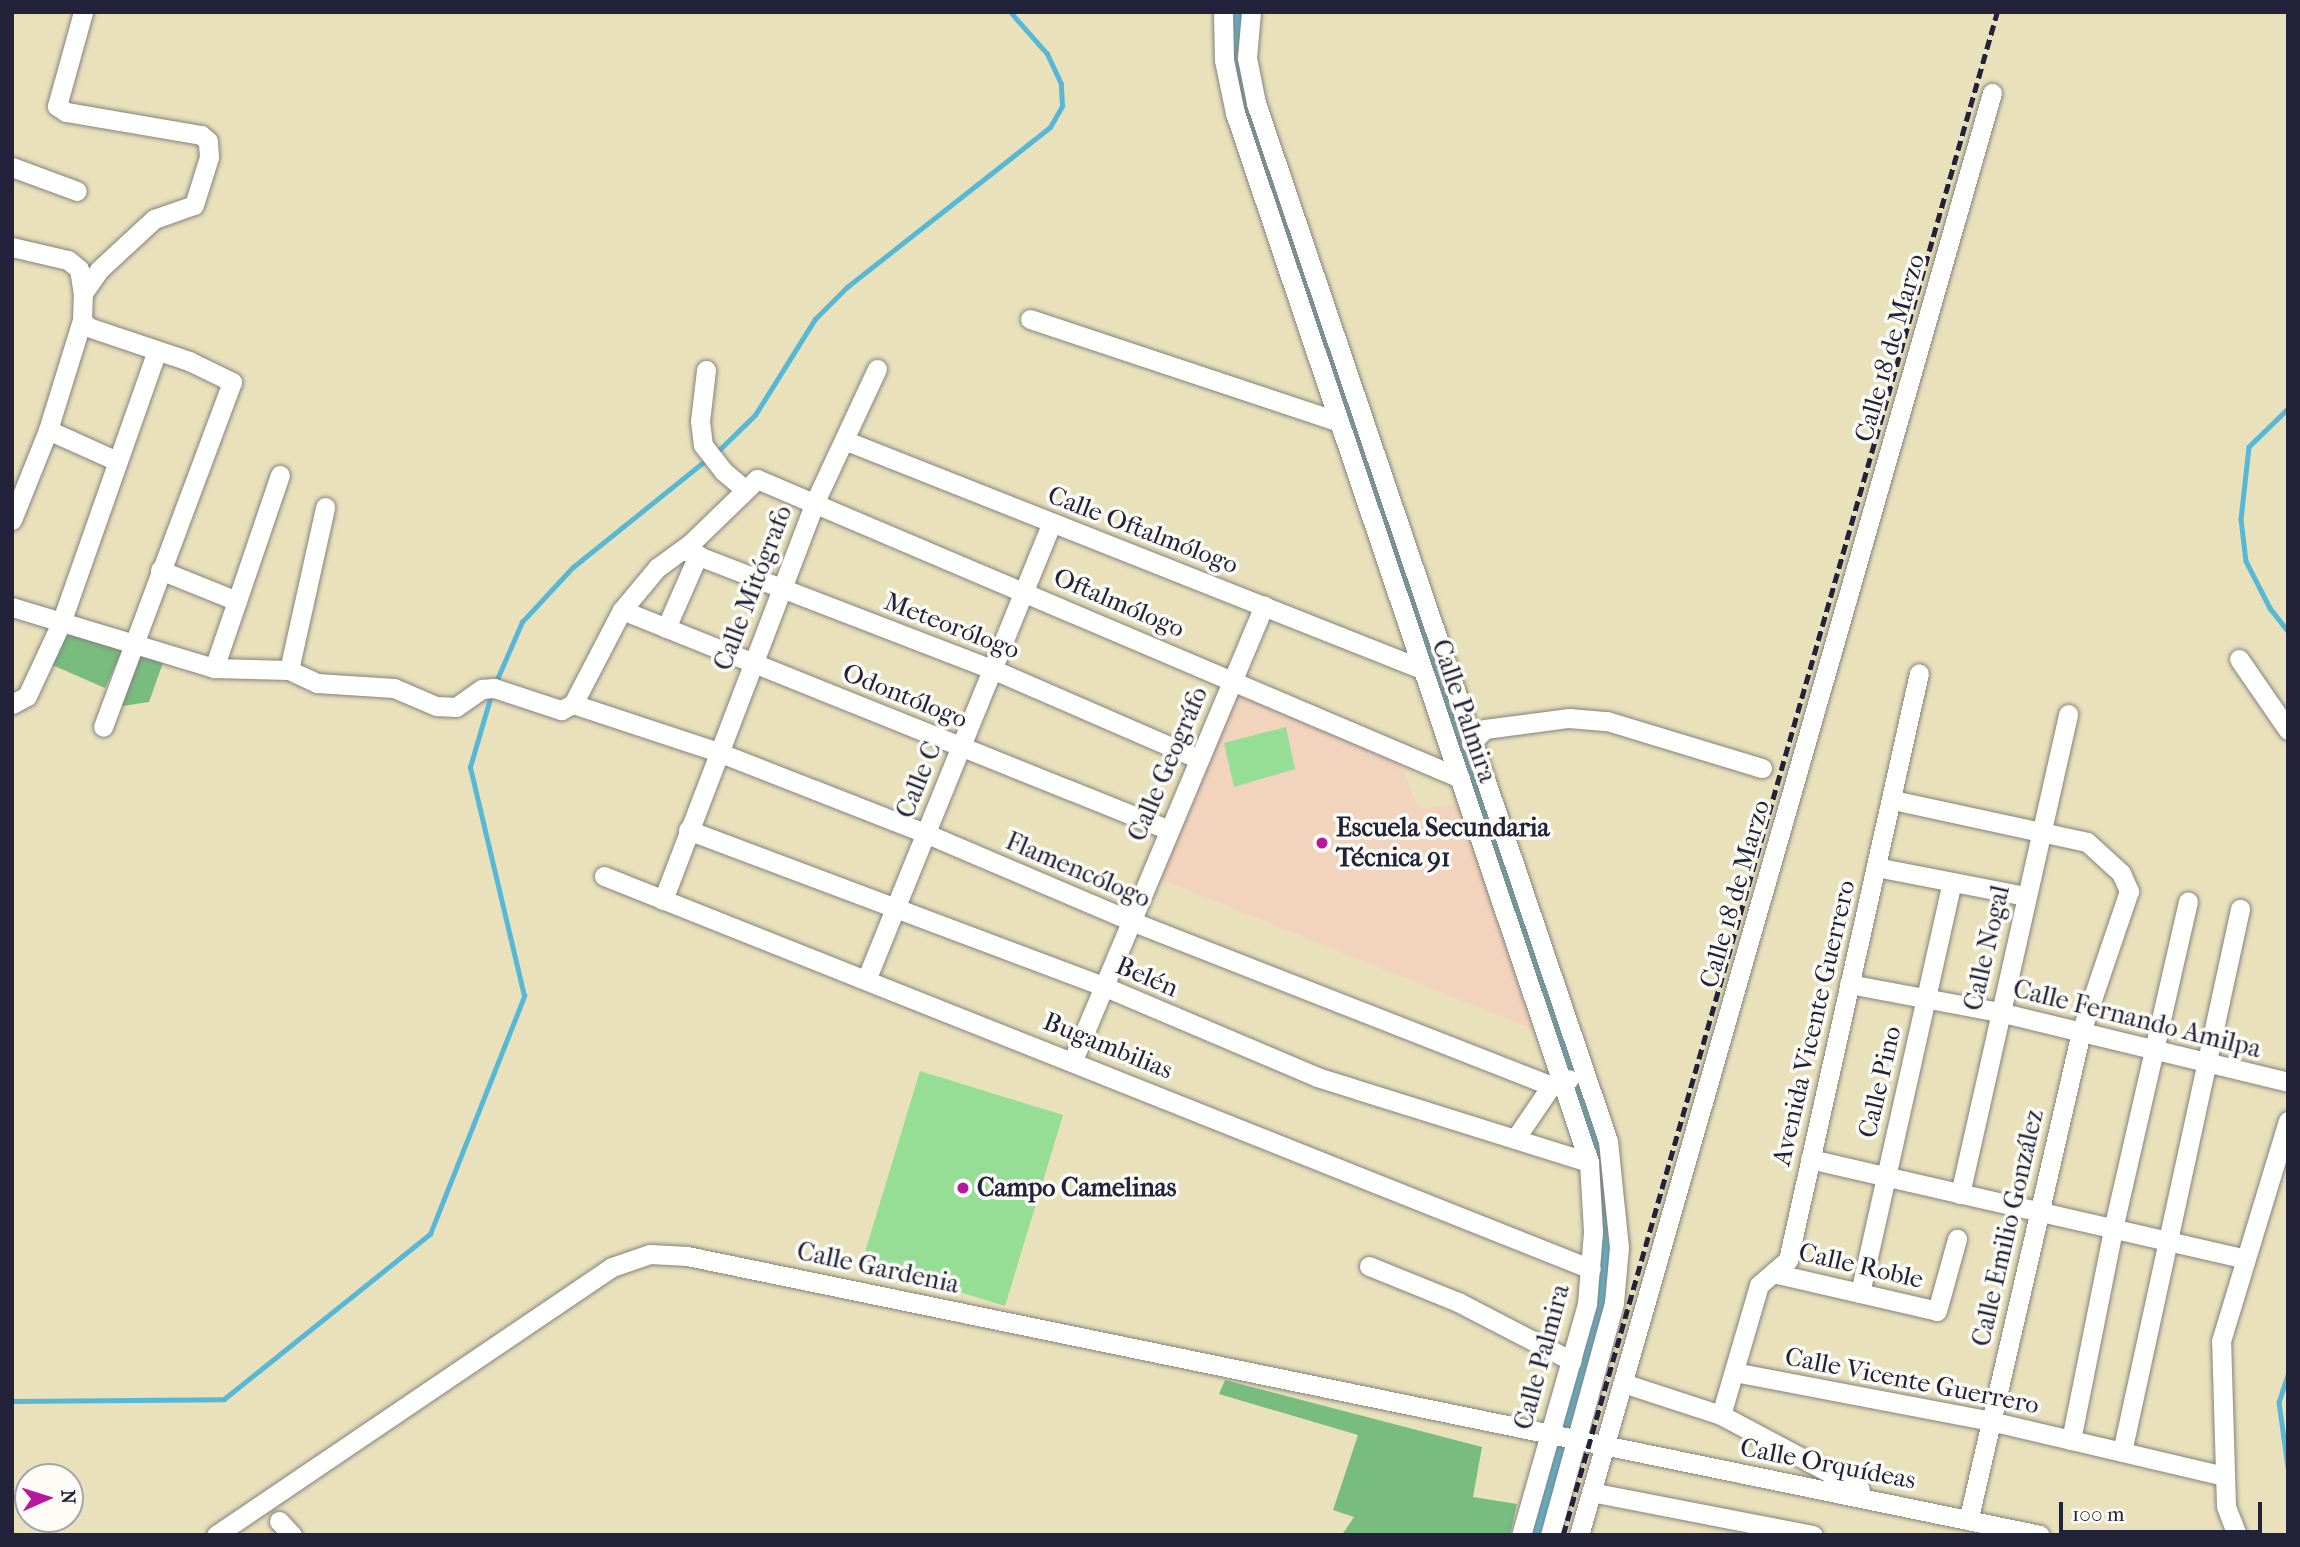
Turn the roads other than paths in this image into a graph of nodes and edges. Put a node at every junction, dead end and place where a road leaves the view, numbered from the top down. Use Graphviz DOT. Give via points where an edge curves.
graph roads {
  1 [pos="82,12"];
  2 [pos="1223,12"];
  3 [pos="1251,12"];
  4 [pos="1992,93"];
  5 [pos="12,167"];
  6 [pos="77,191"];
  7 [pos="12,247"];
  8 [pos="83,293"];
  9 [pos="1030,319"];
  10 [pos="82,320"];
  11 [pos="156,353"];
  12 [pos="877,369"];
  13 [pos="706,370"];
  14 [pos="1336,421"];
  15 [pos="48,430"];
  16 [pos="844,440"];
  17 [pos="117,461"];
  18 [pos="280,475"];
  19 [pos="750,483"];
  20 [pos="814,504"];
  21 [pos="325,506"];
  22 [pos="12,520"];
  23 [pos="1052,523"];
  24 [pos="691,552"];
  25 [pos="160,570"];
  26 [pos="781,588"];
  27 [pos="1024,592"];
  28 [pos="237,601"];
  29 [pos="1264,606"];
  30 [pos="12,607"];
  31 [pos="622,610"];
  32 [pos="61,623"];
  33 [pos="666,628"];
  34 [pos="132,644"];
  35 [pos="2239,659"];
  36 [pos="752,664"];
  37 [pos="214,668"];
  38 [pos="992,669"];
  39 [pos="1423,669"];
  40 [pos="289,670"];
  41 [pos="1919,673"];
  42 [pos="1233,679"];
  43 [pos="573,704"];
  44 [pos="12,705"];
  45 [pos="2068,714"];
  46 [pos="103,727"];
  47 [pos="2288,730"];
  48 [pos="1471,743"];
  49 [pos="961,747"];
  50 [pos="718,752"];
  51 [pos="1199,760"];
  52 [pos="1762,768"];
  53 [pos="1460,778"];
  54 [pos="1893,800"];
  55 [pos="688,830"];
  56 [pos="1169,830"];
  57 [pos="2041,831"];
  58 [pos="925,833"];
  59 [pos="1494,840"];
  60 [pos="1875,867"];
  61 [pos="604,876"];
  62 [pos="1952,882"];
  63 [pos="2025,896"];
  64 [pos="663,900"];
  65 [pos="2188,901"];
  66 [pos="895,908"];
  67 [pos="2241,909"];
  68 [pos="1131,921"];
  69 [pos="866,980"];
  70 [pos="1849,984"];
  71 [pos="1103,986"];
  72 [pos="1926,998"];
  73 [pos="2000,1012"];
  74 [pos="2081,1032"];
  75 [pos="2154,1050"];
  76 [pos="1073,1060"];
  77 [pos="2207,1063"];
  78 [pos="1569,1079"];
  79 [pos="2288,1082"];
  80 [pos="2288,1121"];
  81 [pos="1514,1139"];
  82 [pos="1810,1159"];
  83 [pos="1589,1162"];
  84 [pos="1886,1177"];
  85 [pos="1960,1194"];
  86 [pos="2041,1213"];
  87 [pos="2113,1229"];
  88 [pos="1957,1239"];
  89 [pos="2169,1241"];
  90 [pos="2246,1259"];
  91 [pos="1369,1266"];
  92 [pos="1591,1269"];
  93 [pos="1773,1273"];
  94 [pos="1860,1293"];
  95 [pos="1572,1362"];
  96 [pos="1734,1372"];
  97 [pos="1623,1383"];
  98 [pos="1721,1415"];
  99 [pos="1990,1421"];
  100 [pos="1564,1438"];
  101 [pos="2071,1440"];
  102 [pos="1604,1447"];
  103 [pos="2122,1452"];
  104 [pos="2225,1476"];
  105 [pos="1591,1492"];
  106 [pos="1879,1500"];
  107 [pos="1969,1519"];
  108 [pos="216,1535"];
  109 [pos="1521,1535"];
  110 [pos="1550,1535"];
  111 [pos="1580,1535"];
  112 [pos="1813,1535"];
  113 [pos="2040,1535"];
  114 [pos="2237,1535"];
  1 -- 8 [label="street" via="57,106 66,112 201,135 208,141 209,156 194,205 154,219 100,269"];
  2 -- 14 [label="street, Calle Palmira" via="1224,60 1235,113"];
  3 -- 48 [label="street" via="1247,58 1256,103"];
  4 -- 97 [label="street, Calle 18 de Marzo"];
  5 -- 6 [label="street"];
  7 -- 8 [label="street" via="68,260 79,269"];
  8 -- 10 [label="street"];
  9 -- 14 [label="street"];
  10 -- 11 [label="street" via="88,327"];
  10 -- 15 [label="street"];
  11 -- 17 [label="street"];
  11 -- 25 [label="street" via="189,361 232,382"];
  12 -- 16 [label="street, Calle Mitógrafo"];
  13 -- 19 [label="street, Oftalmólogo" via="700,435 711,456"];
  14 -- 39 [label="street, Calle Palmira"];
  15 -- 17 [label="street"];
  15 -- 22 [label="street"];
  16 -- 20 [label="street, Calle Mitógrafo"];
  16 -- 23 [label="street, Calle Oftalmólogo"];
  17 -- 32 [label="street"];
  18 -- 28 [label="street"];
  19 -- 20 [label="street, Oftalmólogo"];
  19 -- 24 [label="street"];
  20 -- 26 [label="street, Calle Mitógrafo"];
  20 -- 27 [label="street, Oftalmólogo"];
  21 -- 40 [label="street"];
  23 -- 27 [label="street, Calle C"];
  23 -- 29 [label="street, Calle Oftalmólogo"];
  24 -- 26 [label="street, Meteorólogo"];
  24 -- 31 [label="street" via="657,568"];
  24 -- 33 [label="street"];
  25 -- 28 [label="street"];
  25 -- 34 [label="street"];
  26 -- 36 [label="street, Calle Mitógrafo"];
  26 -- 38 [label="street, Meteorólogo"];
  27 -- 38 [label="street, Calle C"];
  27 -- 42 [label="street, Oftalmólogo"];
  28 -- 37 [label="street"];
  29 -- 39 [label="street, Calle Oftalmólogo"];
  29 -- 42 [label="street, Calle Geográfo"];
  30 -- 32 [label="street"];
  31 -- 33 [label="street, Odontólogo"];
  31 -- 43 [label="street"];
  32 -- 34 [label="street"];
  32 -- 44 [label="street" via="27,696"];
  33 -- 36 [label="street, Odontólogo"];
  34 -- 37 [label="street"];
  34 -- 46 [label="street"];
  35 -- 47 [label="street"];
  36 -- 49 [label="street, Odontólogo"];
  36 -- 50 [label="street, Calle Mitógrafo"];
  37 -- 40 [label="street"];
  38 -- 49 [label="street, Calle C"];
  38 -- 51 [label="street, Meteorólogo"];
  39 -- 53 [label="street, Calle Palmira"];
  40 -- 43 [label="street" via="317,683 394,688 436,706 456,706 482,689 494,688 547,708 561,710"];
  41 -- 54 [label="street, Avenida Vicente Guerrero"];
  42 -- 51 [label="street, Calle Geográfo"];
  42 -- 53 [label="street, Oftalmólogo"];
  43 -- 50 [label="street, Flamencólogo"];
  45 -- 57 [label="street, Calle Nogal"];
  48 -- 52 [label="street" via="1485,729 1569,718 1607,721"];
  48 -- 59 [label="street"];
  49 -- 56 [label="street, Odontólogo"];
  49 -- 58 [label="street, Calle C"];
  50 -- 55 [label="street, Calle Mitógrafo"];
  50 -- 58 [label="street, Flamencólogo"];
  51 -- 56 [label="street, Calle Geográfo"];
  53 -- 59 [label="street, Calle Palmira"];
  54 -- 57 [label="street"];
  54 -- 60 [label="street, Avenida Vicente Guerrero"];
  55 -- 64 [label="street, Calle Mitógrafo"];
  55 -- 66 [label="street, Belén"];
  56 -- 68 [label="street, Calle Geográfo"];
  57 -- 63 [label="street, Calle Nogal"];
  57 -- 74 [label="street, Calle Emilio González" via="2096,846 2121,873 2129,891"];
  58 -- 66 [label="street, Calle C"];
  58 -- 68 [label="street, Flamencólogo"];
  59 -- 78 [label="street, Calle Palmira"];
  59 -- 78 [label="street"];
  60 -- 62 [label="street"];
  60 -- 70 [label="street, Avenida Vicente Guerrero"];
  61 -- 64 [label="street, Bugambilias"];
  62 -- 63 [label="street"];
  62 -- 72 [label="street, Calle Pino"];
  63 -- 73 [label="street, Calle Nogal"];
  64 -- 69 [label="street, Bugambilias"];
  65 -- 75 [label="street"];
  66 -- 69 [label="street, Calle C"];
  66 -- 71 [label="street, Belén"];
  67 -- 77 [label="street"];
  68 -- 71 [label="street, Calle Geográfo"];
  68 -- 78 [label="street, Flamencólogo"];
  69 -- 76 [label="street, Bugambilias"];
  70 -- 72 [label="street, Calle Fernando Amilpa"];
  70 -- 82 [label="street, Avenida Vicente Guerrero"];
  71 -- 76 [label="street, Calle Geográfo"];
  71 -- 81 [label="street, Belén" via="1317,1077"];
  72 -- 73 [label="street, Calle Fernando Amilpa"];
  72 -- 84 [label="street, Calle Pino"];
  73 -- 74 [label="street, Calle Fernando Amilpa"];
  73 -- 85 [label="street, Calle Nogal"];
  74 -- 75 [label="street, Calle Fernando Amilpa"];
  74 -- 86 [label="street, Calle Emilio González"];
  75 -- 77 [label="street, Calle Fernando Amilpa"];
  75 -- 87 [label="street"];
  76 -- 92 [label="street, Bugambilias"];
  77 -- 79 [label="street, Calle Fernando Amilpa"];
  77 -- 89 [label="street"];
  78 -- 81 [label="street"];
  78 -- 83 [label="street, Calle Palmira"];
  78 -- 100 [label="street" via="1608,1141 1619,1247 1614,1303"];
  80 -- 90 [label="street"];
  81 -- 83 [label="street, Belén"];
  82 -- 84 [label="street"];
  82 -- 93 [label="street, Avenida Vicente Guerrero" via="1787,1260"];
  83 -- 92 [label="street, Calle Palmira"];
  84 -- 85 [label="street"];
  84 -- 94 [label="street, Calle Pino"];
  85 -- 86 [label="street"];
  86 -- 87 [label="street"];
  86 -- 99 [label="street, Calle Emilio González"];
  87 -- 89 [label="street"];
  87 -- 101 [label="street"];
  88 -- 94 [label="street, Calle Roble" via="1937,1311"];
  89 -- 90 [label="street"];
  89 -- 103 [label="street"];
  90 -- 104 [label="street" via="2221,1341"];
  91 -- 95 [label="street" via="1458,1302"];
  92 -- 95 [label="street, Calle Palmira"];
  93 -- 94 [label="street, Calle Roble"];
  93 -- 96 [label="street, Avenida Vicente Guerrero" via="1759,1285"];
  95 -- 100 [label="street, Calle Palmira"];
  96 -- 98 [label="street"];
  96 -- 99 [label="street, Calle Vicente Guerrero"];
  97 -- 98 [label="street"];
  97 -- 102 [label="street, Calle 18 de Marzo"];
  98 -- 106 [label="street"];
  99 -- 101 [label="street, Calle Vicente Guerrero"];
  99 -- 107 [label="street, Calle Emilio González"];
  100 -- 102 [label="street, Calle Gardenia"];
  100 -- 108 [label="street, Calle Gardenia" via="687,1256 650,1255 612,1267"];
  100 -- 109 [label="street, Calle Palmira"];
  100 -- 110 [label="street"];
  101 -- 103 [label="street, Calle Vicente Guerrero"];
  102 -- 105 [label="street, Calle 18 de Marzo"];
  102 -- 106 [label="street, Calle Orquídeas"];
  103 -- 104 [label="street, Calle Vicente Guerrero"];
  104 -- 114 [label="street" via="2226,1506"];
  105 -- 111 [label="street, Calle 18 de Marzo"];
  105 -- 112 [label="street"];
  106 -- 107 [label="street, Calle Orquídeas"];
  107 -- 113 [label="street, Calle Orquídeas"];
}
